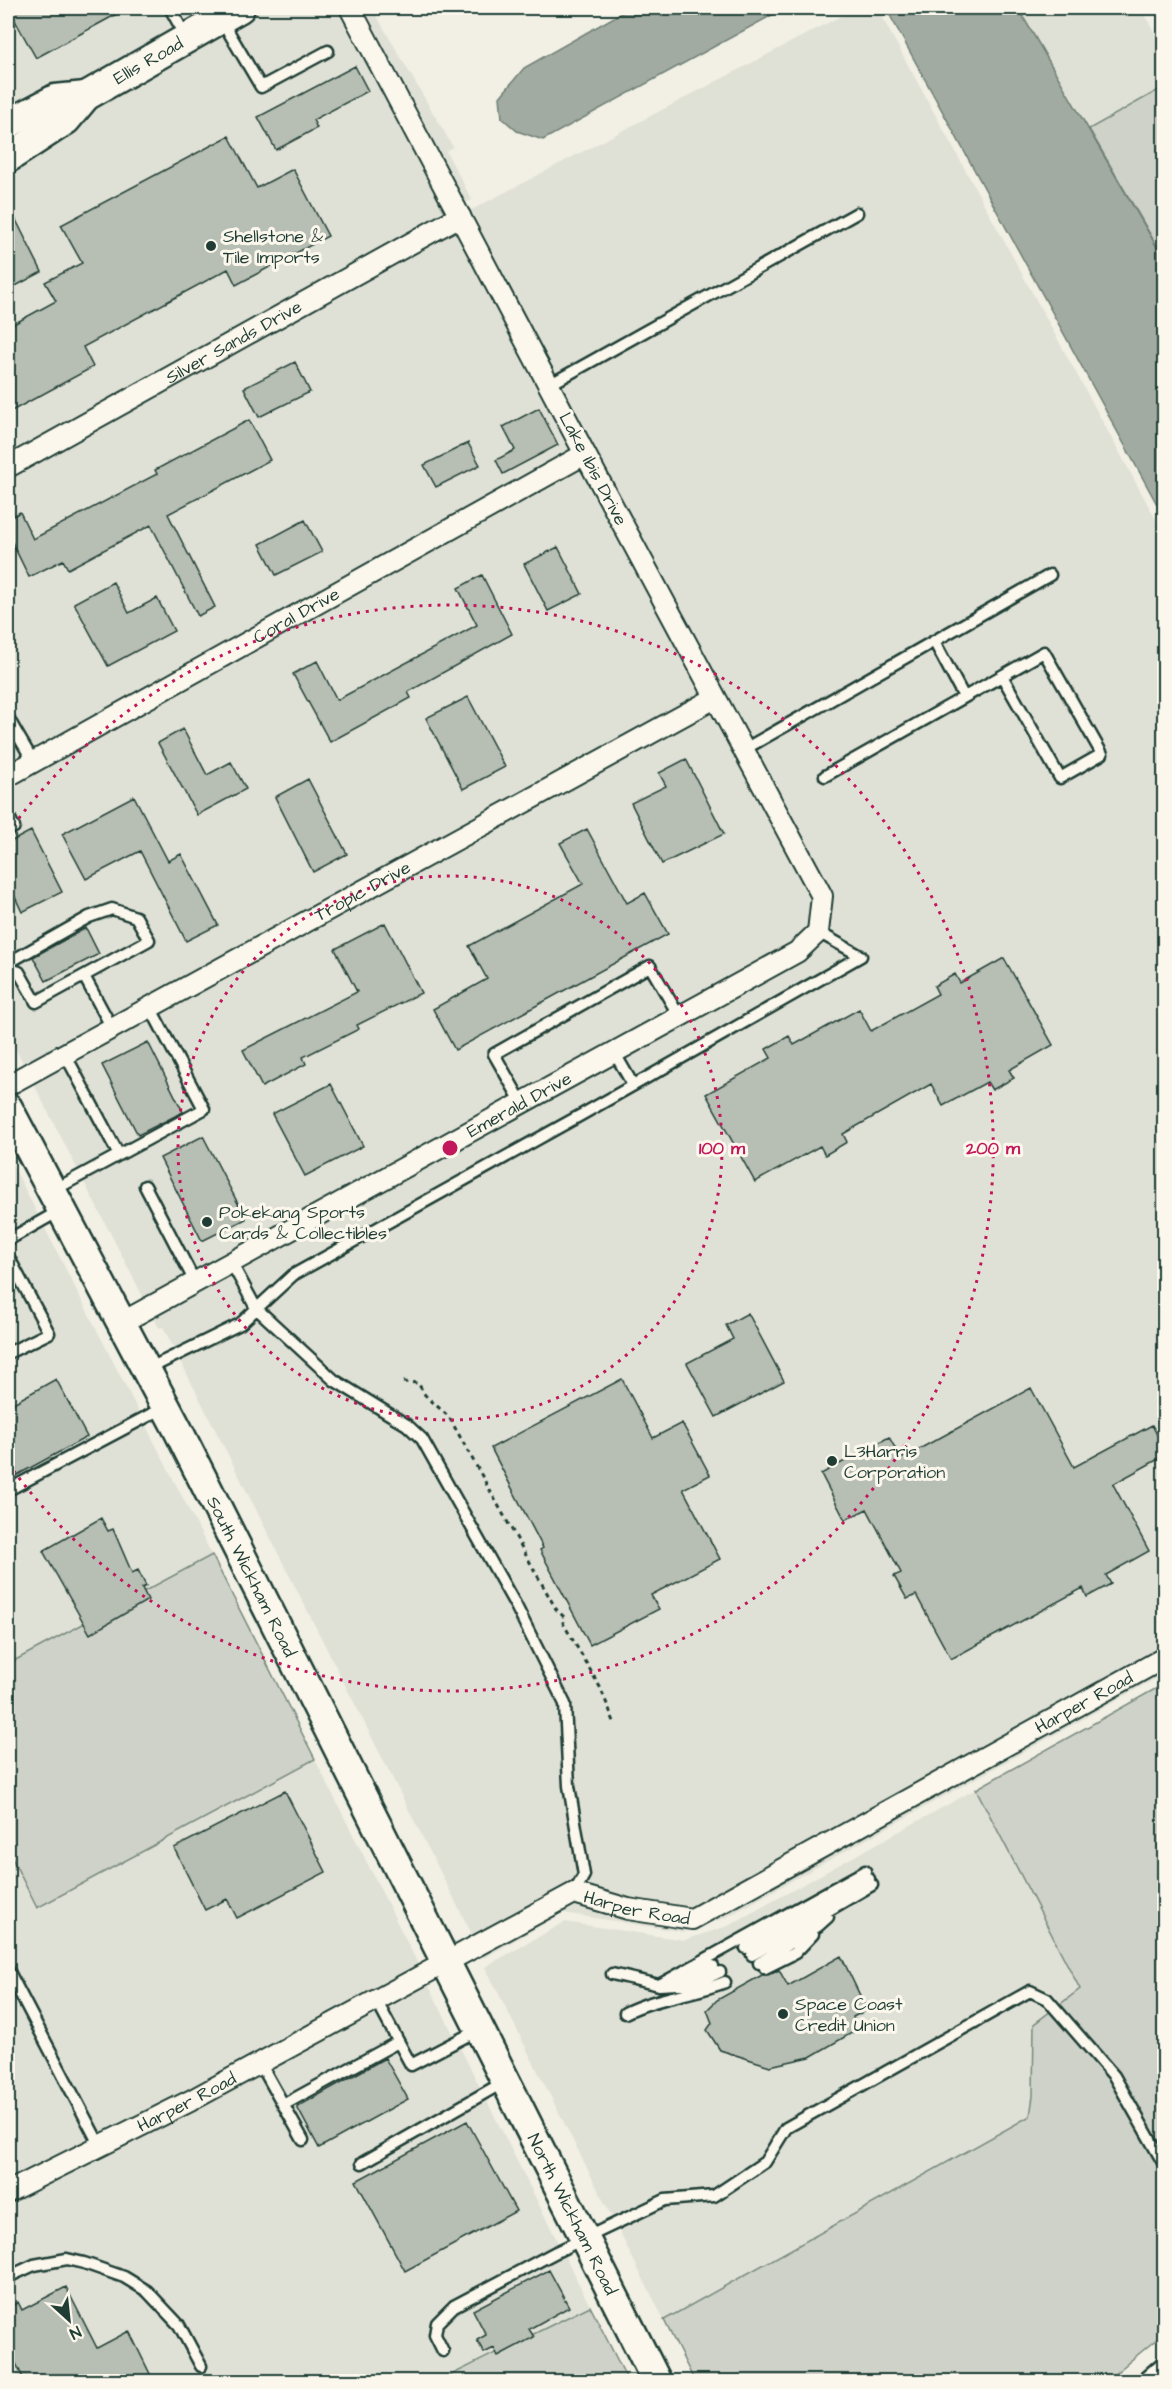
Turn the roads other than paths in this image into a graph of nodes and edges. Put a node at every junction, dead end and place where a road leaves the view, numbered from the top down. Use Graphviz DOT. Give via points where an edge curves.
graph roads {
  1 [pos="170,8"];
  2 [pos="350,8"];
  3 [pos="230,13"];
  4 [pos="186,37"];
  5 [pos="328,51"];
  6 [pos="86,96"];
  7 [pos="8,124"];
  8 [pos="8,158"];
  9 [pos="856,213"];
  10 [pos="460,216"];
  11 [pos="549,385"];
  12 [pos="585,454"];
  13 [pos="8,467"];
  14 [pos="1050,575"];
  15 [pos="934,641"];
  16 [pos="1002,676"];
  17 [pos="964,697"];
  18 [pos="715,698"];
  19 [pos="8,718"];
  20 [pos="12,734"];
  21 [pos="744,750"];
  22 [pos="33,761"];
  23 [pos="8,776"];
  24 [pos="825,776"];
  25 [pos="8,815"];
  26 [pos="8,830"];
  27 [pos="818,932"];
  28 [pos="8,963"];
  29 [pos="8,968"];
  30 [pos="84,976"];
  31 [pos="150,1007"];
  32 [pos="679,1016"];
  33 [pos="112,1028"];
  34 [pos="614,1052"];
  35 [pos="64,1054"];
  36 [pos="8,1085"];
  37 [pos="633,1085"];
  38 [pos="522,1103"];
  39 [pos="8,1108"];
  40 [pos="119,1155"];
  41 [pos="145,1186"];
  42 [pos="56,1201"];
  43 [pos="8,1240"];
  44 [pos="8,1256"];
  45 [pos="231,1263"];
  46 [pos="18,1276"];
  47 [pos="195,1282"];
  48 [pos="8,1283"];
  49 [pos="256,1308"];
  50 [pos="121,1323"];
  51 [pos="8,1353"];
  52 [pos="146,1370"];
  53 [pos="165,1407"];
  54 [pos="8,1490"];
  55 [pos="1164,1658"];
  56 [pos="869,1878"];
  57 [pos="574,1893"];
  58 [pos="846,1901"];
  59 [pos="756,1959"];
  60 [pos="444,1963"];
  61 [pos="8,1970"];
  62 [pos="612,1974"];
  63 [pos="658,1985"];
  64 [pos="376,2000"];
  65 [pos="625,2013"];
  66 [pos="483,2039"];
  67 [pos="398,2042"];
  68 [pos="260,2063"];
  69 [pos="505,2082"];
  70 [pos="283,2105"];
  71 [pos="303,2140"];
  72 [pos="100,2146"];
  73 [pos="362,2163"];
  74 [pos="1164,2164"];
  75 [pos="8,2192"];
  76 [pos="584,2239"];
  77 [pos="8,2277"];
  78 [pos="443,2351"];
  79 [pos="1164,2361"];
  80 [pos="201,2366"];
  81 [pos="657,2382"];
  82 [pos="1140,2382"];
  1 -- 4 [label="lane"];
  2 -- 10 [label="street, Lake Ibis Drive"];
  3 -- 4 [label="main road, Ellis Road"];
  3 -- 5 [label="lane" via="261,87"];
  4 -- 6 [label="main road, Ellis Road"];
  6 -- 7 [label="main road, Ellis Road" via="56,99"];
  6 -- 8 [label="main road, Ellis Road" via="66,120"];
  9 -- 11 [label="lane"];
  10 -- 11 [label="street, Lake Ibis Drive"];
  10 -- 13 [label="street, Silver Sands Drive"];
  11 -- 12 [label="street, Lake Ibis Drive"];
  12 -- 18 [label="street, Lake Ibis Drive"];
  12 -- 22 [label="street, Coral Drive"];
  14 -- 15 [label="lane"];
  15 -- 17 [label="lane"];
  15 -- 21 [label="lane"];
  16 -- 16 [label="lane" via="1044,652 1102,754 1060,778"];
  16 -- 17 [label="lane"];
  17 -- 24 [label="lane"];
  18 -- 21 [label="street, Lake Ibis Drive"];
  18 -- 31 [label="street, Tropic Drive"];
  19 -- 20 [label="lane"];
  20 -- 22 [label="lane"];
  21 -- 27 [label="street, Lake Ibis Drive" via="822,896"];
  22 -- 23 [label="street, Coral Drive"];
  25 -- 26 [label="lane" via="14,827"];
  27 -- 32 [label="street, Emerald Drive" via="797,952"];
  27 -- 37 [label="lane" via="861,956"];
  28 -- 30 [label="lane" via="89,917 112,909 136,917 149,940"];
  29 -- 30 [label="lane" via="19,972 36,1002"];
  30 -- 33 [label="lane"];
  31 -- 33 [label="street, Tropic Drive"];
  31 -- 40 [label="lane" via="204,1109"];
  32 -- 34 [label="street, Emerald Drive"];
  32 -- 38 [label="lane" via="650,966 494,1054"];
  33 -- 35 [label="street, Tropic Drive"];
  34 -- 37 [label="lane"];
  34 -- 38 [label="street, Emerald Drive"];
  35 -- 36 [label="street, Tropic Drive"];
  35 -- 40 [label="lane"];
  37 -- 49 [label="lane" via="293,1275"];
  38 -- 45 [label="street, Emerald Drive"];
  39 -- 42 [label="main road, South Wickham Road"];
  40 -- 42 [label="lane"];
  41 -- 47 [label="lane"];
  42 -- 43 [label="lane"];
  42 -- 50 [label="main road, South Wickham Road"];
  44 -- 46 [label="lane"];
  45 -- 47 [label="street, Emerald Drive"];
  45 -- 49 [label="lane"];
  46 -- 48 [label="lane"];
  46 -- 51 [label="lane" via="49,1333"];
  47 -- 50 [label="street, Emerald Drive"];
  49 -- 52 [label="lane" via="240,1324"];
  49 -- 57 [label="lane" via="334,1380 407,1425 422,1439 516,1606 565,1704 569,1786 584,1875"];
  50 -- 52 [label="main road, South Wickham Road"];
  52 -- 53 [label="main road, South Wickham Road"];
  53 -- 54 [label="lane"];
  53 -- 60 [label="main road, South Wickham Road"];
  55 -- 57 [label="street, Harper Road" via="692,1919 628,1909"];
  56 -- 58 [label="lane"];
  56 -- 59 [label="lane"];
  56 -- 63 [label="lane"];
  57 -- 60 [label="street, Harper Road"];
  58 -- 59 [label="lane"];
  58 -- 59 [label="lane" via="818,1926"];
  60 -- 64 [label="street, Harper Road"];
  60 -- 66 [label="main road, South Wickham Road"];
  61 -- 72 [label="lane"];
  62 -- 63 [label="lane"];
  63 -- 65 [label="lane" via="721,1977 703,1991 644,2003"];
  64 -- 67 [label="lane"];
  64 -- 68 [label="street, Harper Road"];
  66 -- 67 [label="lane" via="411,2065"];
  66 -- 69 [label="main road, North Wickham Road"];
  67 -- 70 [label="lane"];
  68 -- 70 [label="lane"];
  68 -- 72 [label="street, Harper Road"];
  69 -- 73 [label="lane"];
  69 -- 76 [label="main road, North Wickham Road"];
  70 -- 71 [label="lane"];
  72 -- 75 [label="street, Harper Road"];
  74 -- 76 [label="lane" via="1114,2076 1047,1999 1030,1991 786,2128 765,2162 714,2196 665,2200"];
  76 -- 78 [label="lane" via="454,2306 437,2324 435,2335"];
  76 -- 81 [label="main road, North Wickham Road"];
  77 -- 80 [label="lane" via="34,2265 67,2259 124,2277 147,2291 179,2325"];
  79 -- 82 [label="lane"];
}
